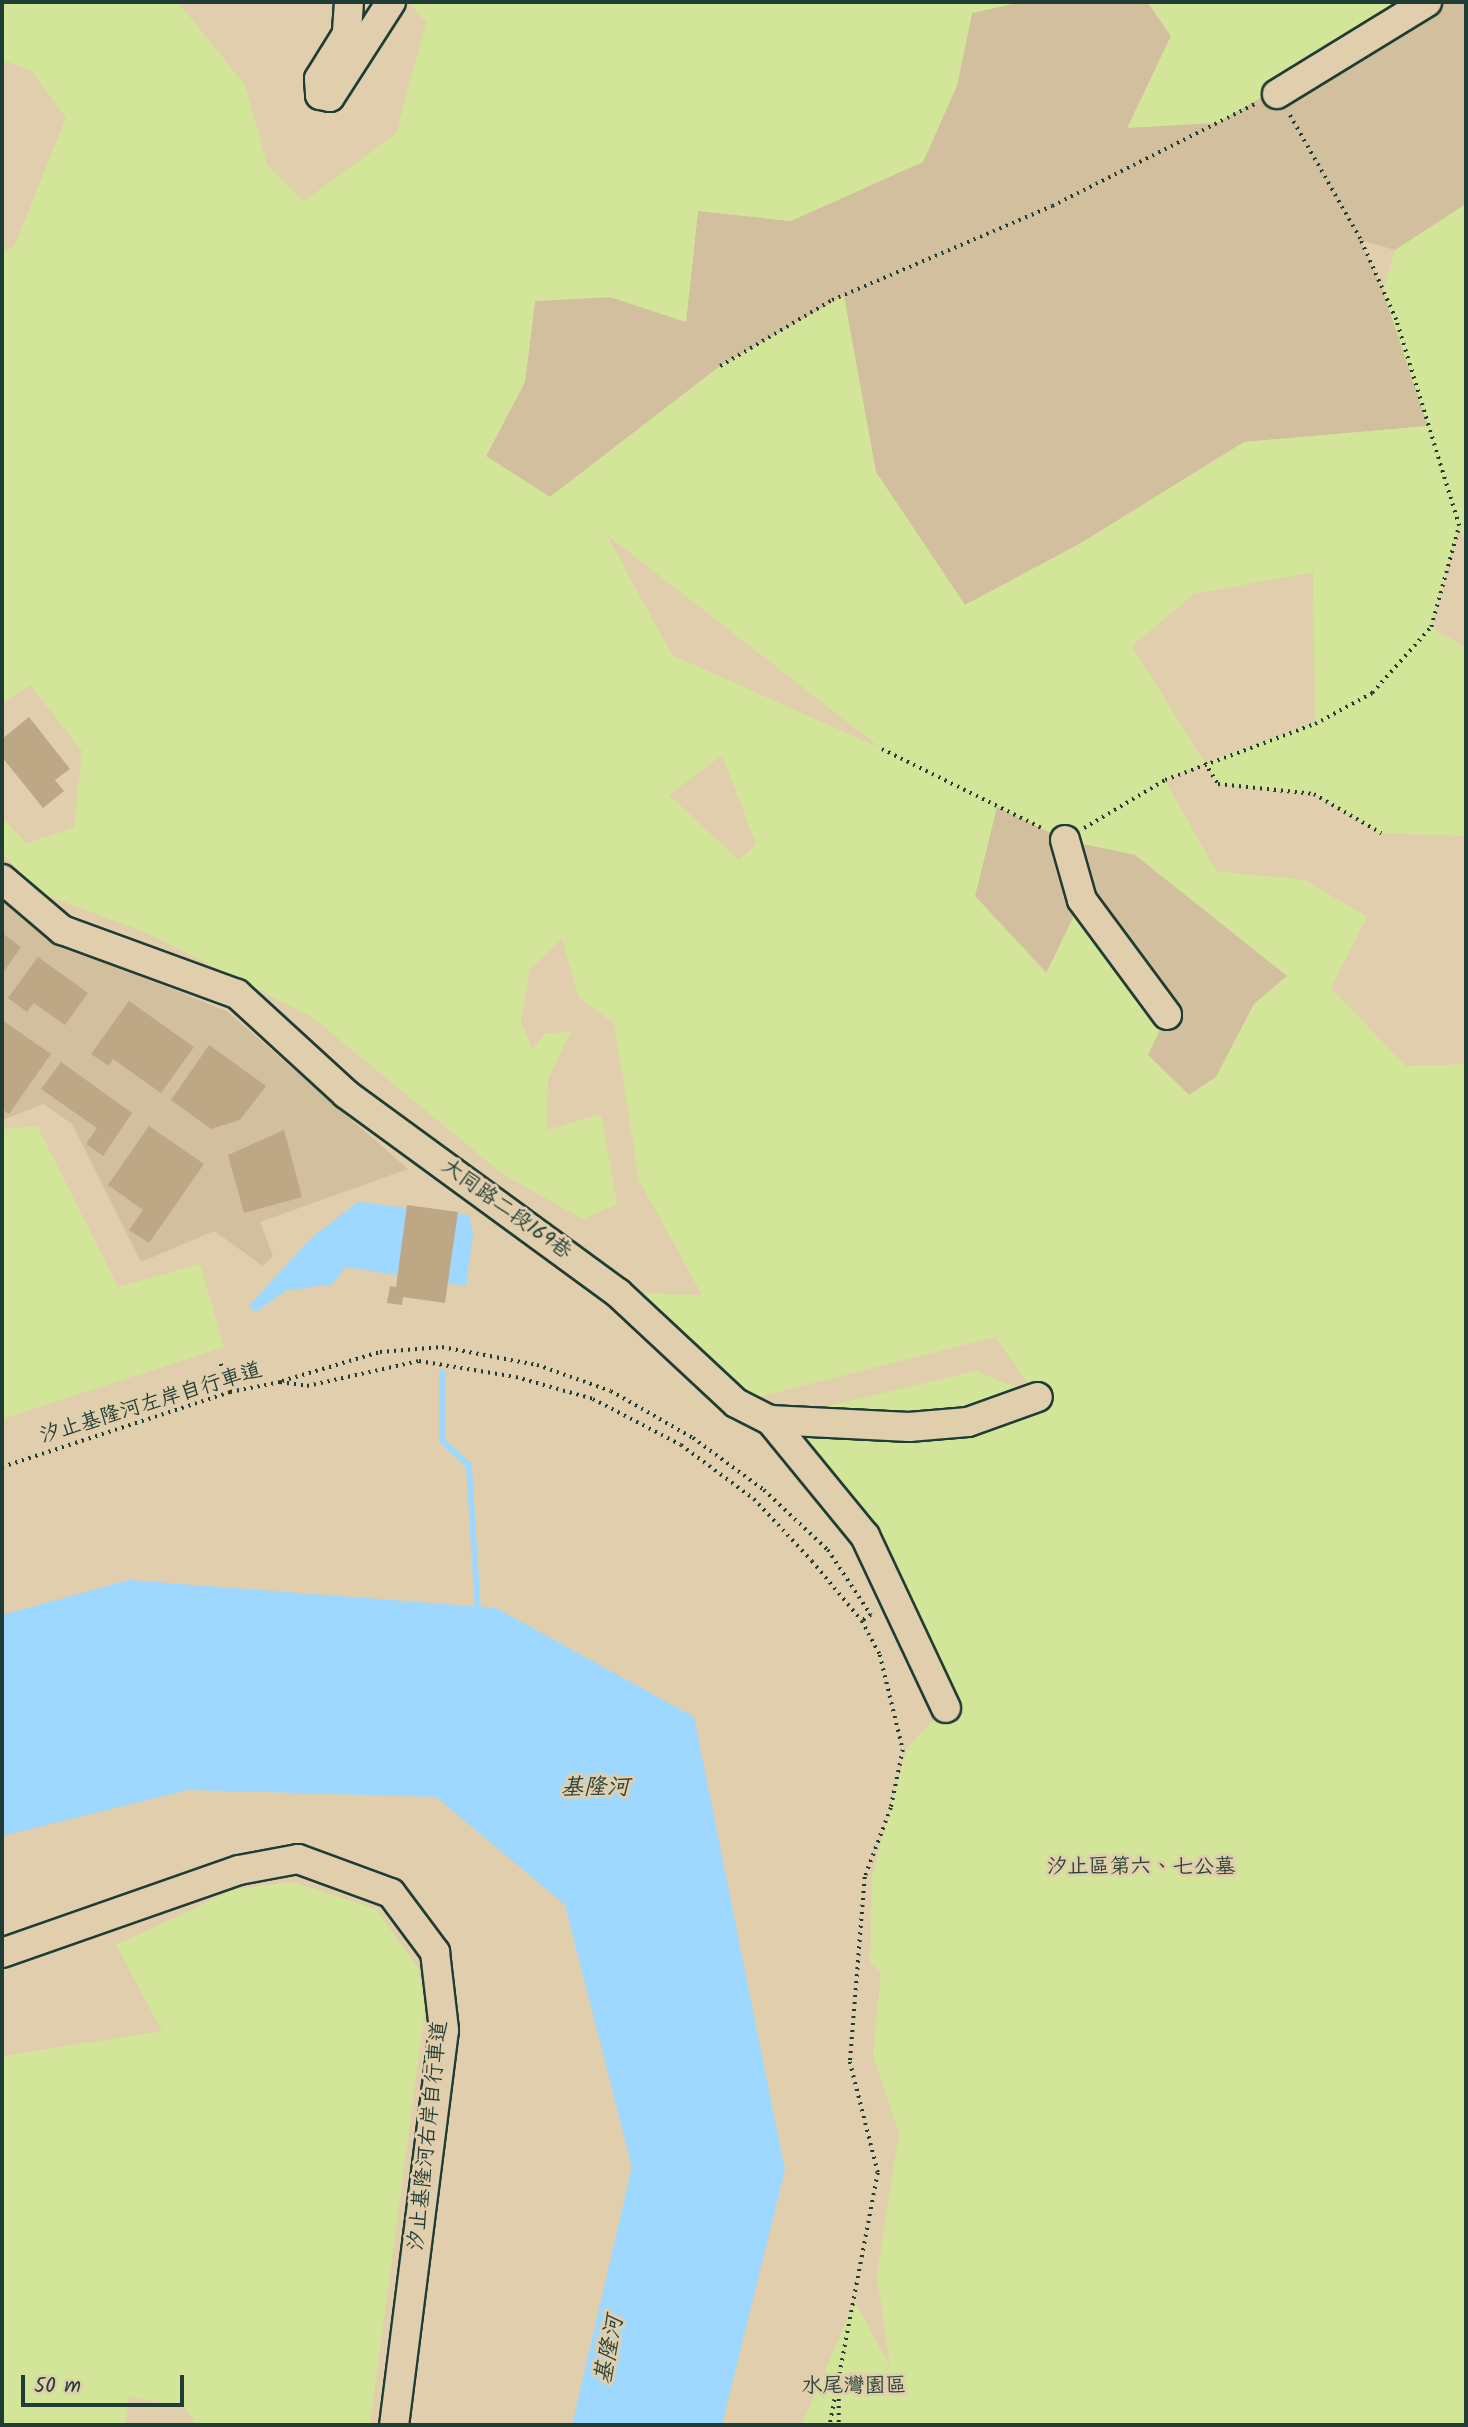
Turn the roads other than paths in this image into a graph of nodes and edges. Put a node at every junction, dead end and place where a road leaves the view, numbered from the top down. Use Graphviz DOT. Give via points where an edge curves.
graph roads {
  1 [pos="349,2"];
  2 [pos="391,2"];
  3 [pos="1427,2"];
  4 [pos="1277,94"];
  5 [pos="1065,840"];
  6 [pos="2,879"];
  7 [pos="1167,1015"];
  8 [pos="1038,1397"];
  9 [pos="771,1420"];
  10 [pos="946,1708"];
  11 [pos="2,1952"];
  12 [pos="394,2425"];
  1 -- 2 [label="street" via="347,34 319,79 320,94 330,97"];
  3 -- 4 [label="street"];
  5 -- 7 [label="street" via="1082,900"];
  6 -- 9 [label="street, 大同路二段169巷" via="62,930 237,994 346,1094 530,1224 618,1293 736,1403"];
  8 -- 9 [label="street, 大同路二段169巷" via="968,1422 909,1427"];
  9 -- 10 [label="street" via="865,1536"];
  11 -- 12 [label="street, 汐止基隆河右岸自行車道" via="239,1870 298,1859 391,1893 435,1952 444,2030"];
}
